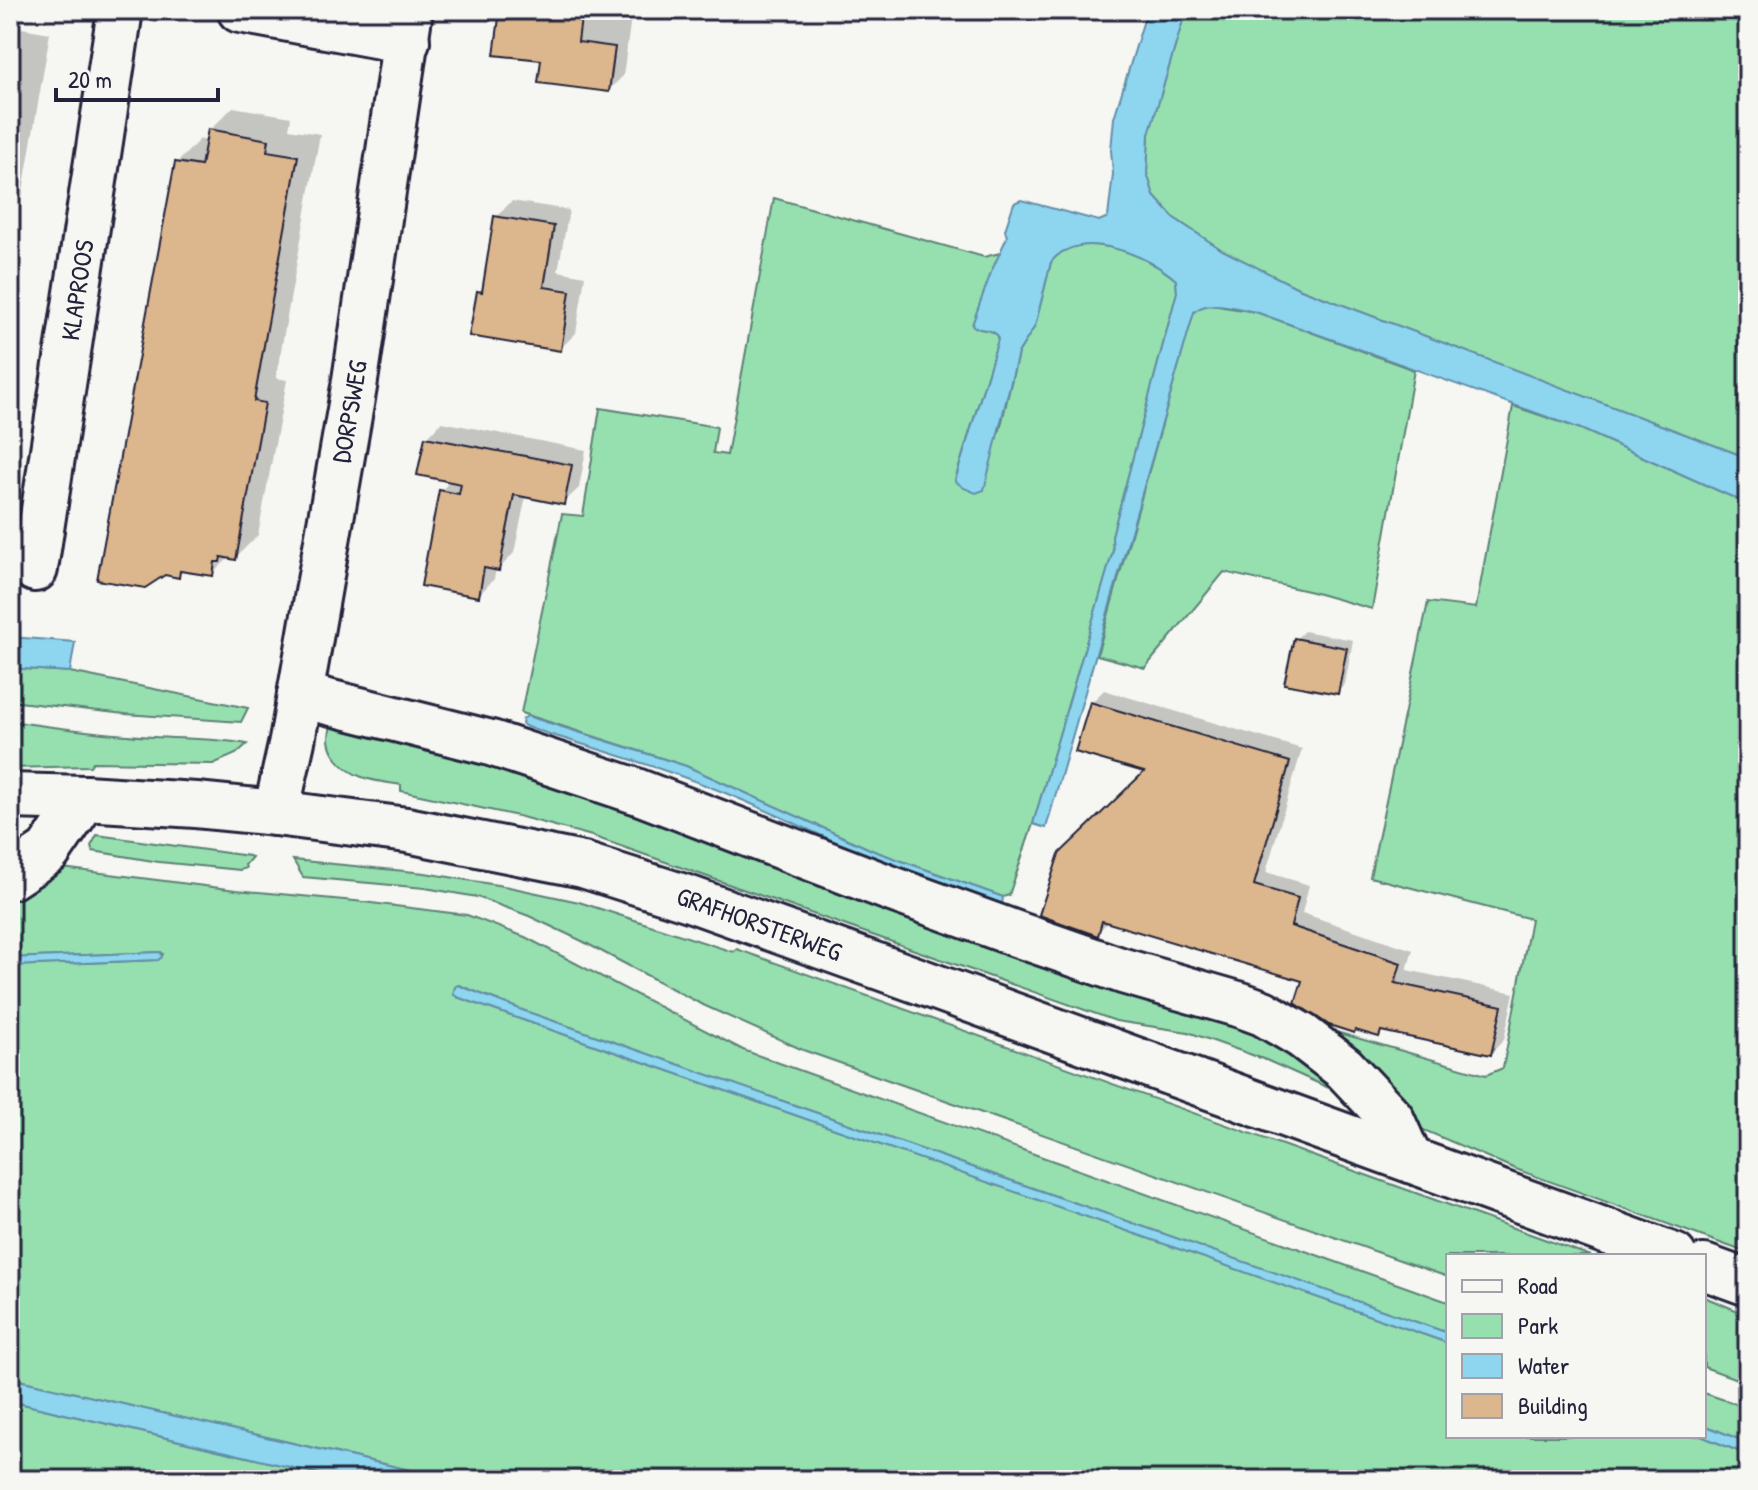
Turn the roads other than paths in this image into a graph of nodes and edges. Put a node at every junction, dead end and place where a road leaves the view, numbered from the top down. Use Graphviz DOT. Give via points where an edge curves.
graph roads {
  1 [pos="120,10"];
  2 [pos="240,10"];
  3 [pos="408,26"];
  4 [pos="35,569"];
  5 [pos="300,695"];
  6 [pos="10,796"];
  7 [pos="85,798"];
  8 [pos="276,813"];
  9 [pos="10,877"];
  10 [pos="1409,1158"];
  11 [pos="1669,1254"];
  12 [pos="1706,1268"];
  13 [pos="1748,1283"];
  1 -- 4 [label="street, KLAPROOS"];
  2 -- 3 [label="street"];
  3 -- 5 [label="street, DORPSWEG" via="354,387"];
  5 -- 8 [label="street, DORPSWEG"];
  5 -- 10 [label="street" via="491,743 622,786 1005,930 1263,1013 1344,1068 1391,1118"];
  6 -- 7 [label="street, GRAFHORSTERWEG"];
  7 -- 8 [label="street, GRAFHORSTERWEG"];
  7 -- 9 [label="street" via="48,852"];
  8 -- 10 [label="street, GRAFHORSTERWEG" via="407,830 583,865"];
  10 -- 11 [label="street, GRAFHORSTERWEG"];
  12 -- 13 [label="street"];
}
